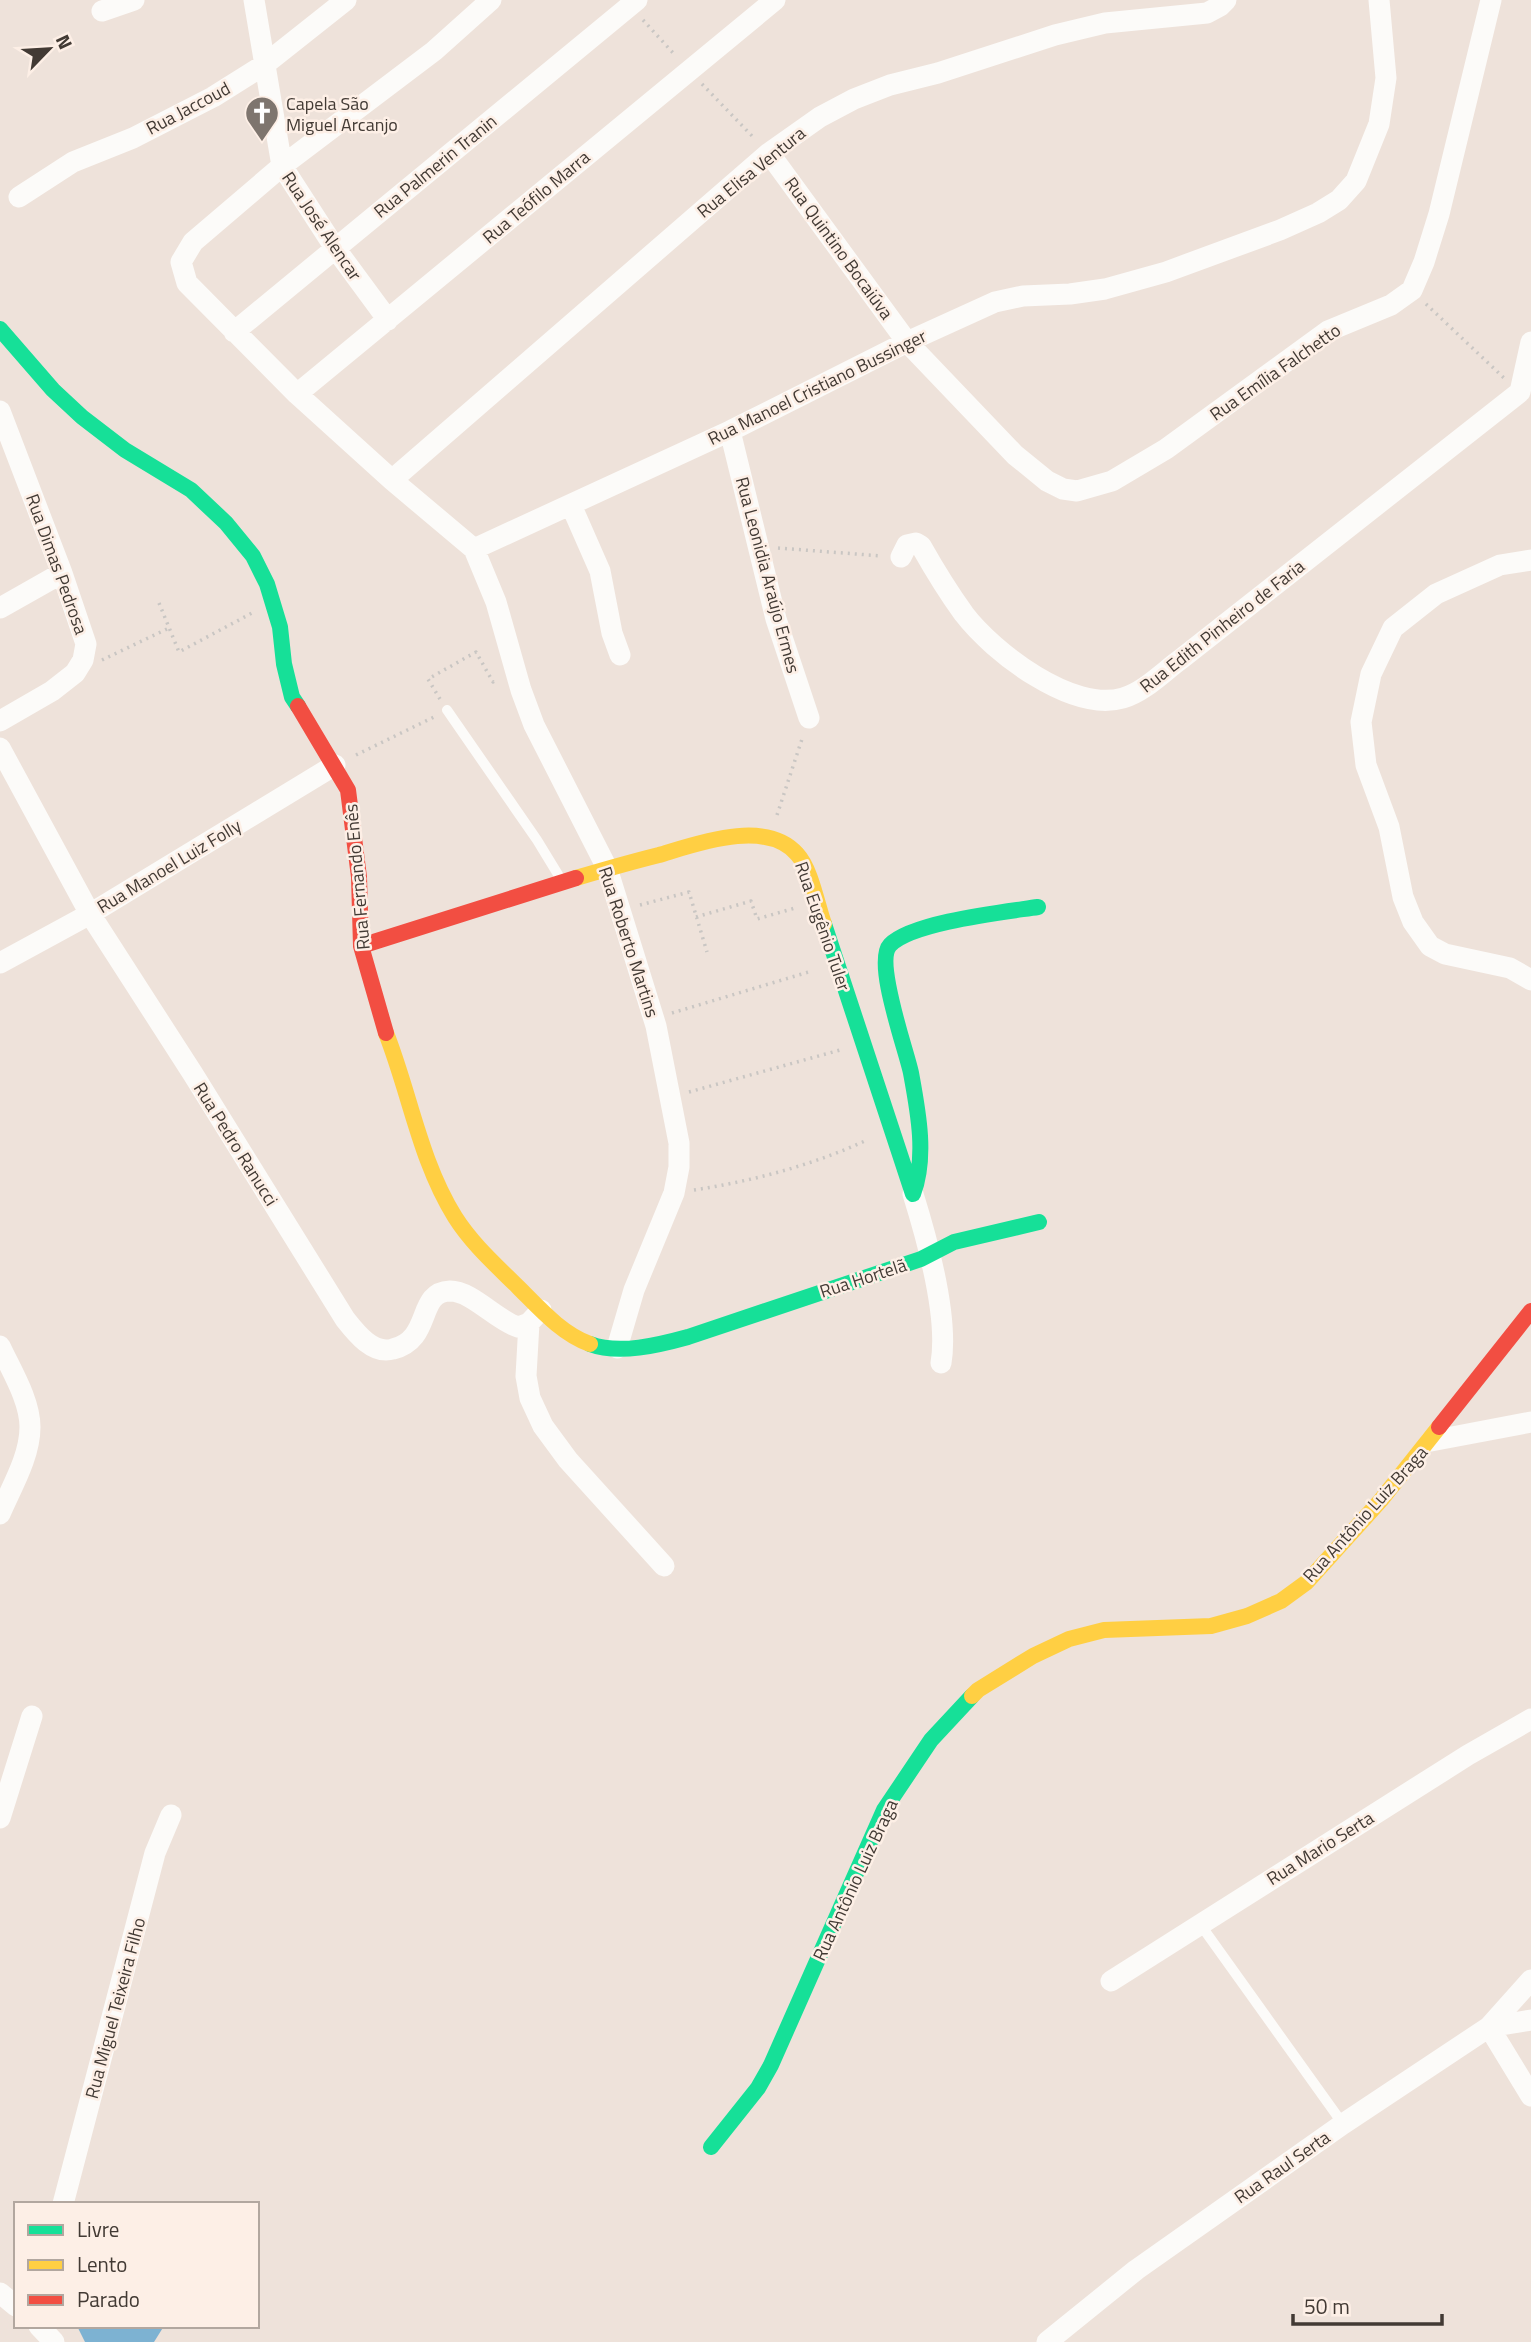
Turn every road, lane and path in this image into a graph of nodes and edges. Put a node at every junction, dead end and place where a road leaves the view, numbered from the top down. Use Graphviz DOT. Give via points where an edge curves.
graph roads {
  1 [pos="134,0"];
  2 [pos="254,0"];
  3 [pos="346,0"];
  4 [pos="491,0"];
  5 [pos="637,0"];
  6 [pos="775,0"];
  7 [pos="1226,0"];
  8 [pos="1379,0"];
  9 [pos="1491,0"];
  10 [pos="102,11"];
  11 [pos="264,65"];
  12 [pos="769,153"];
  13 [pos="282,166"];
  14 [pos="19,197"];
  15 [pos="335,248"];
  16 [pos="1412,290"];
  17 [pos="388,320"];
  18 [pos="0,329"];
  19 [pos="234,332"];
  20 [pos="907,342"];
  21 [pos="1531,342"];
  22 [pos="1525,393"];
  23 [pos="297,394"];
  24 [pos="0,411"];
  25 [pos="730,431"];
  26 [pos="391,480"];
  27 [pos="571,505"];
  28 [pos="757,547"];
  29 [pos="474,549"];
  30 [pos="901,557"];
  31 [pos="1531,559"];
  32 [pos="62,573"];
  33 [pos="159,603"];
  34 [pos="273,603"];
  35 [pos="0,608"];
  36 [pos="169,628"];
  37 [pos="620,655"];
  38 [pos="75,673"];
  39 [pos="447,710"];
  40 [pos="809,718"];
  41 [pos="0,721"];
  42 [pos="0,748"];
  43 [pos="335,765"];
  44 [pos="769,837"];
  45 [pos="607,868"];
  46 [pos="563,883"];
  47 [pos="817,902"];
  48 [pos="1038,907"];
  49 [pos="621,910"];
  50 [pos="90,914"];
  51 [pos="696,918"];
  52 [pos="361,946"];
  53 [pos="707,951"];
  54 [pos="0,963"];
  55 [pos="837,964"];
  56 [pos="1531,980"];
  57 [pos="653,1018"];
  58 [pos="862,1043"];
  59 [pos="670,1097"];
  60 [pos="890,1129"];
  61 [pos="674,1194"];
  62 [pos="913,1194"];
  63 [pos="1039,1222"];
  64 [pos="930,1255"];
  65 [pos="1531,1311"];
  66 [pos="535,1316"];
  67 [pos="688,1337"];
  68 [pos="0,1346"];
  69 [pos="617,1348"];
  70 [pos="941,1363"];
  71 [pos="1531,1422"];
  72 [pos="1431,1441"];
  73 [pos="0,1514"];
  74 [pos="664,1566"];
  75 [pos="32,1716"];
  76 [pos="1531,1719"];
  77 [pos="171,1815"];
  78 [pos="0,1818"];
  79 [pos="1200,1924"];
  80 [pos="1531,1980"];
  81 [pos="1111,1981"];
  82 [pos="1531,2020"];
  83 [pos="1489,2026"];
  84 [pos="1531,2096"];
  85 [pos="1343,2124"];
  86 [pos="711,2147"];
  87 [pos="64,2202"];
  88 [pos="0,2293"];
  89 [pos="14,2304"];
  90 [pos="41,2328"];
  91 [pos="54,2342"];
  92 [pos="1047,2342"];
  1 -- 10 [label="street"];
  2 -- 11 [label="street, Rua José Alencar"];
  3 -- 11 [label="street, Rua Jaccoud"];
  4 -- 13 [label="street" via="434,51"];
  5 -- 15 [label="street, Rua Palmerin Tranin"];
  6 -- 17 [label="street, Rua Teófilo Marra"];
  7 -- 12 [label="street, Rua Elisa Ventura" via="1207,13 1105,23 1055,35 890,85 820,117"];
  8 -- 20 [label="street, Rua Manoel Cristiano Bussinger" via="1386,78 1379,124 1356,181 1339,200 1280,230 1166,272 1105,289 995,302"];
  9 -- 16 [label="street" via="1439,214"];
  11 -- 13 [label="street, Rua José Alencar"];
  11 -- 14 [label="street, Rua Jaccoud" via="133,138 73,162"];
  12 -- 20 [label="street, Rua Quintino Bocaiúva"];
  12 -- 26 [label="street, Rua Elisa Ventura"];
  13 -- 15 [label="street, Rua José Alencar"];
  13 -- 19 [label="street" via="193,242 181,262 187,283"];
  15 -- 17 [label="street, Rua José Alencar"];
  15 -- 19 [label="street, Rua Palmerin Tranin"];
  16 -- 20 [label="street, Rua Emília Falchetto" via="1391,306 1328,331 1166,449 1112,481 1077,491 1047,481 1015,454"];
  16 -- 22 [label="path"];
  17 -- 23 [label="street, Rua Teófilo Marra"];
  18 -- 34 [label="street, Rua Fernando Enês" via="82,417 191,490 226,523 253,556"];
  19 -- 23 [label="street"];
  20 -- 25 [label="street, Rua Manoel Cristiano Bussinger"];
  21 -- 22 [label="street"];
  22 -- 30 [label="street, Rua Edith Pinheiro de Faria" via="1181,659 1122,699 1086,699 1033,675 965,615 921,546 907,545"];
  23 -- 26 [label="street"];
  24 -- 32 [label="street, Rua Dimas Pedrosa"];
  25 -- 27 [label="street, Rua Manoel Cristiano Bussinger"];
  25 -- 28 [label="street, Rua Leonidia Araújo Ermes"];
  26 -- 29 [label="street"];
  27 -- 29 [label="street, Rua Manoel Cristiano Bussinger"];
  27 -- 37 [label="street" via="600,570"];
  28 -- 30 [label="path"];
  28 -- 40 [label="street, Rua Leonidia Araújo Ermes"];
  29 -- 45 [label="street, Rua Roberto Martins" via="496,602 534,725"];
  31 -- 56 [label="street" via="1500,565 1436,594 1393,628 1371,674 1360,722 1366,765 1389,827 1403,897 1413,922 1430,946 1445,954 1510,968"];
  32 -- 35 [label="street"];
  32 -- 38 [label="street, Rua Dimas Pedrosa" via="86,644"];
  33 -- 36 [label="path"];
  34 -- 36 [label="path" via="179,653"];
  34 -- 43 [label="street, Rua Fernando Enês" via="292,697"];
  36 -- 38 [label="path"];
  38 -- 41 [label="street"];
  39 -- 46 [label="lane"];
  40 -- 44 [label="path"];
  42 -- 50 [label="street, Rua Pedro Ranucci"];
  43 -- 50 [label="street, Rua Manoel Luiz Folly"];
  43 -- 52 [label="street, Rua Fernando Enês" via="348,789 353,816"];
  44 -- 45 [label="street" via="723,837"];
  44 -- 47 [label="street, Rua Eugênio Tuler" via="799,855"];
  45 -- 46 [label="street"];
  45 -- 49 [label="street, Rua Roberto Martins"];
  46 -- 52 [label="street"];
  47 -- 51 [label="path" via="757,919 751,901"];
  47 -- 55 [label="street, Rua Eugênio Tuler"];
  48 -- 62 [label="street, Rua Eugênio Tuler" via="915,933 894,942 885,953 918,1123 921,1172"];
  49 -- 51 [label="path" via="689,892"];
  49 -- 57 [label="street, Rua Roberto Martins"];
  50 -- 54 [label="street, Rua Manoel Luiz Folly"];
  50 -- 66 [label="street, Rua Pedro Ranucci" via="345,1319 362,1339 388,1351 405,1346 418,1333 433,1297 452,1291 518,1327"];
  51 -- 53 [label="path"];
  52 -- 66 [label="street, Rua Fernando Enês" via="379,1016 438,1187 456,1219"];
  55 -- 57 [label="path"];
  55 -- 58 [label="street, Rua Eugênio Tuler"];
  57 -- 59 [label="street, Rua Roberto Martins"];
  58 -- 59 [label="path"];
  58 -- 60 [label="street, Rua Eugênio Tuler"];
  59 -- 61 [label="street, Rua Roberto Martins" via="679,1143"];
  60 -- 61 [label="path" via="825,1158 727,1185"];
  60 -- 62 [label="street, Rua Eugênio Tuler"];
  61 -- 69 [label="street, Rua Roberto Martins" via="634,1290"];
  62 -- 64 [label="street, Rua Eugênio Tuler"];
  63 -- 64 [label="street, Rua Hortelã" via="954,1242"];
  64 -- 67 [label="street, Rua Hortelã"];
  64 -- 70 [label="street, Rua Eugênio Tuler" via="945,1342"];
  65 -- 72 [label="street, Rua Antônio Luiz Braga"];
  66 -- 69 [label="street, Rua Fernando Enês" via="576,1339"];
  66 -- 74 [label="street" via="526,1376 543,1426"];
  67 -- 69 [label="street, Rua Fernando Enês"];
  68 -- 73 [label="street" via="30,1426 26,1451"];
  71 -- 72 [label="street"];
  72 -- 86 [label="street, Rua Antônio Luiz Braga" via="1331,1558 1281,1601 1211,1626 1104,1630 1069,1639 978,1690 932,1740 884,1810 771,2065"];
  75 -- 78 [label="street"];
  76 -- 79 [label="street, Rua Mario Serta"];
  77 -- 87 [label="street, Rua Miguel Teixeira Filho" via="155,1853"];
  79 -- 81 [label="street, Rua Mario Serta"];
  79 -- 85 [label="lane"];
  80 -- 83 [label="street"];
  82 -- 83 [label="street, Rua Raul Serta"];
  83 -- 84 [label="street"];
  83 -- 85 [label="street, Rua Raul Serta"];
  85 -- 92 [label="street, Rua Raul Serta" via="1136,2270"];
  88 -- 89 [label="street"];
  90 -- 91 [label="street"];
}
